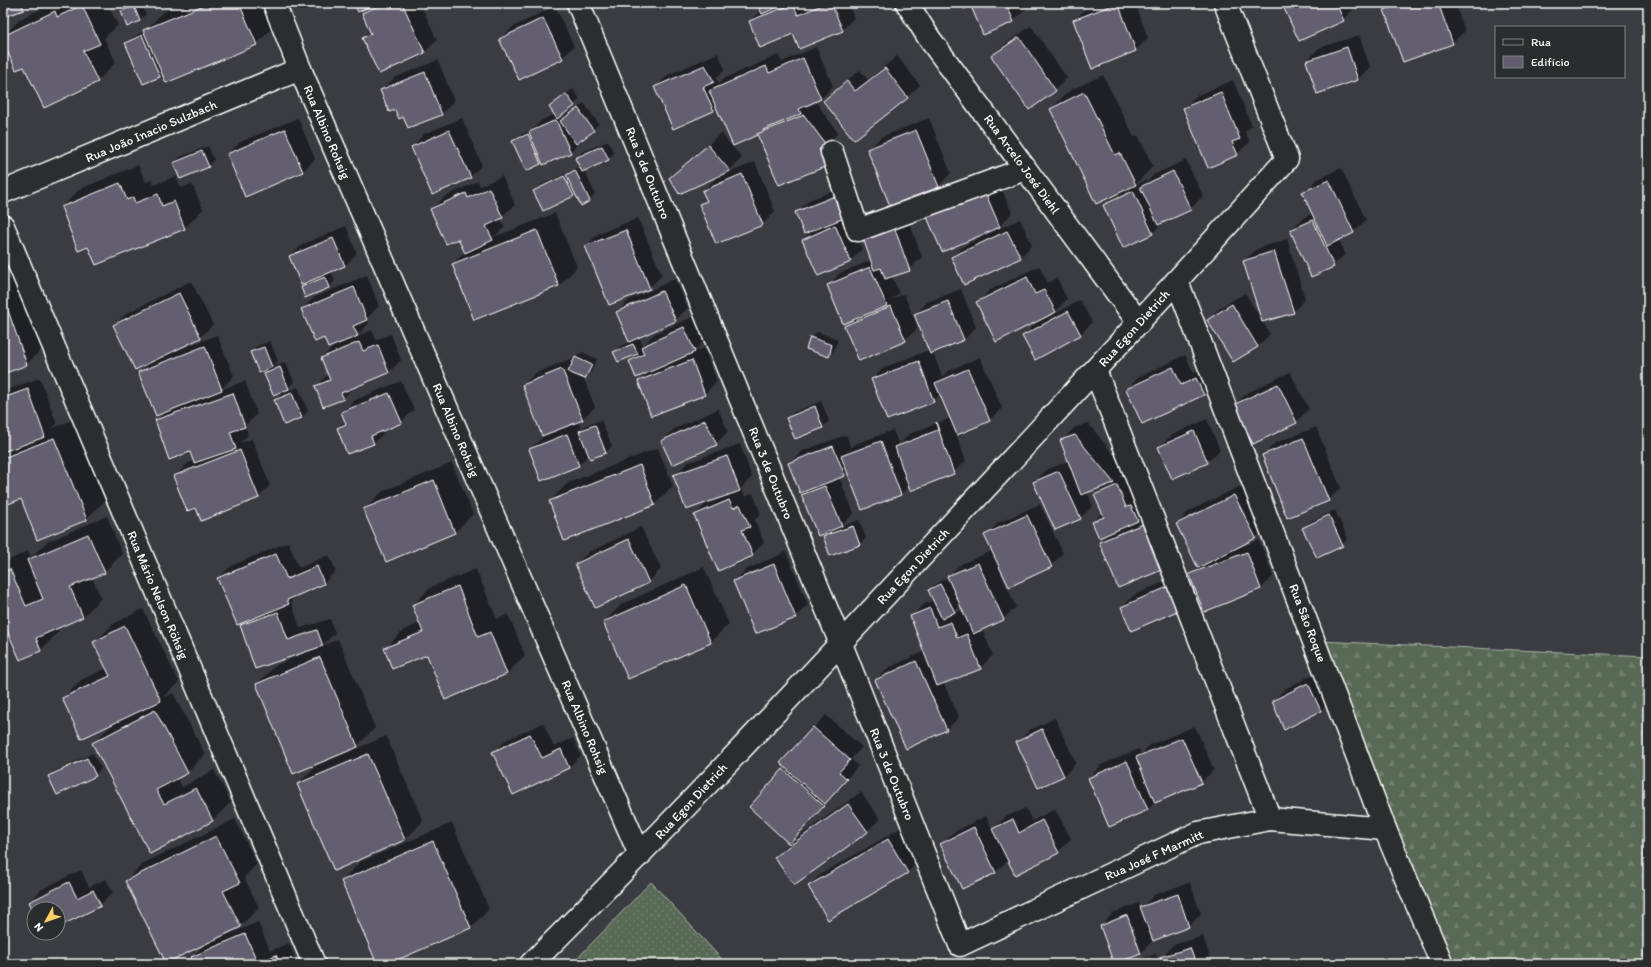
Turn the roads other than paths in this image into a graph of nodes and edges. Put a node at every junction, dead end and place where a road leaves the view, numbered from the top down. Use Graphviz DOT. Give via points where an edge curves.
graph roads {
  1 [pos="274,3"];
  2 [pos="578,3"];
  3 [pos="907,3"];
  4 [pos="1225,3"];
  5 [pos="300,69"];
  6 [pos="832,152"];
  7 [pos="1025,169"];
  8 [pos="3,192"];
  9 [pos="3,226"];
  10 [pos="1177,281"];
  11 [pos="1139,323"];
  12 [pos="1095,370"];
  13 [pos="841,644"];
  14 [pos="1270,820"];
  15 [pos="1385,829"];
  16 [pos="640,855"];
  17 [pos="960,945"];
  18 [pos="314,964"];
  19 [pos="531,964"];
  20 [pos="1442,964"];
  1 -- 5 [label="street, Rua Albino Rohsig"];
  2 -- 13 [label="street, Rua 3 de Outubro"];
  3 -- 7 [label="street, Rua Arcelo José Diehl" via="929,38"];
  4 -- 10 [label="street, Rua Egon Dietrich" via="1287,159"];
  5 -- 8 [label="street, Rua João Inacio Sulzbach"];
  5 -- 16 [label="street, Rua Albino Rohsig"];
  6 -- 7 [label="street" via="858,230"];
  7 -- 11 [label="street, Rua Arcelo José Diehl"];
  9 -- 18 [label="street, Rua Mário Nelson Röhsig"];
  10 -- 11 [label="street, Rua Egon Dietrich"];
  10 -- 15 [label="street, Rua São Roque"];
  11 -- 12 [label="street, Rua Egon Dietrich"];
  12 -- 13 [label="street, Rua Egon Dietrich"];
  12 -- 14 [label="street"];
  13 -- 16 [label="street, Rua Egon Dietrich"];
  13 -- 17 [label="street, Rua 3 de Outubro"];
  14 -- 15 [label="street, Rua José F Marmitt"];
  14 -- 17 [label="street, Rua José F Marmitt" via="1198,832"];
  15 -- 20 [label="street, Rua São Roque"];
  16 -- 19 [label="street, Rua Egon Dietrich"];
}
